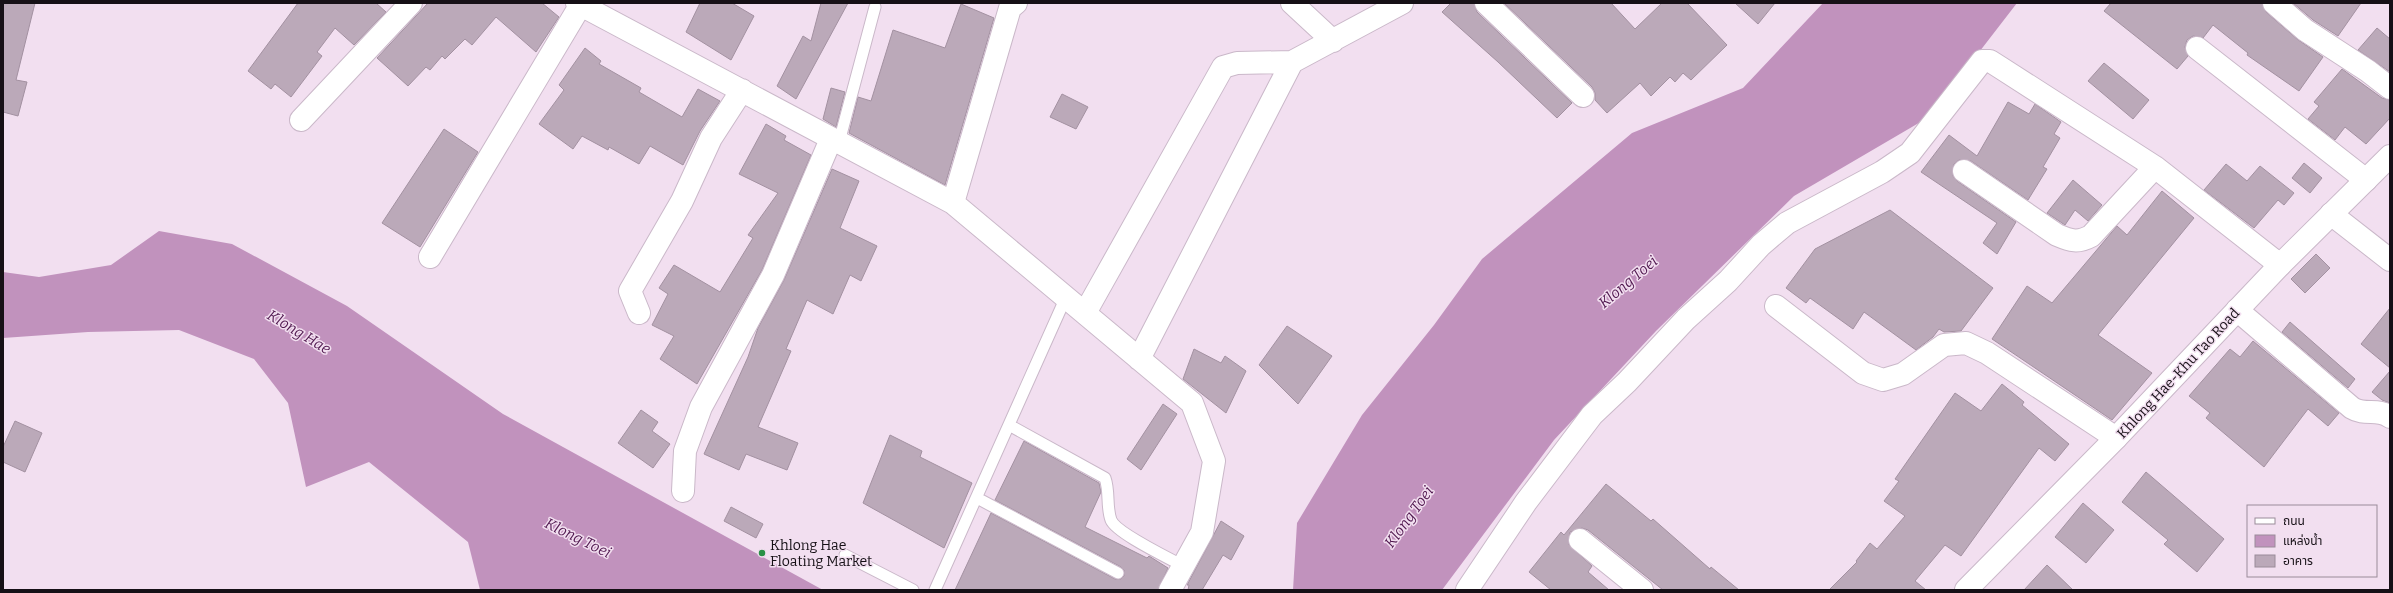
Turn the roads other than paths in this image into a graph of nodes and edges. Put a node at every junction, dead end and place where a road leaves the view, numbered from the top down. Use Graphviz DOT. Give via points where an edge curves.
graph roads {
  1 [pos="411,3"];
  2 [pos="1016,3"];
  3 [pos="1292,3"];
  4 [pos="1402,3"];
  5 [pos="1486,3"];
  6 [pos="2274,3"];
  7 [pos="578,4"];
  8 [pos="875,7"];
  9 [pos="1333,41"];
  10 [pos="2197,48"];
  11 [pos="1292,62"];
  12 [pos="2390,88"];
  13 [pos="742,90"];
  14 [pos="1583,96"];
  15 [pos="301,120"];
  16 [pos="835,141"];
  17 [pos="2155,166"];
  18 [pos="2381,169"];
  19 [pos="1964,171"];
  20 [pos="953,203"];
  21 [pos="2331,214"];
  22 [pos="430,257"];
  23 [pos="2390,260"];
  24 [pos="2280,265"];
  25 [pos="1066,297"];
  26 [pos="1776,306"];
  27 [pos="2237,310"];
  28 [pos="639,313"];
  29 [pos="1085,313"];
  30 [pos="1139,359"];
  31 [pos="2390,417"];
  32 [pos="1009,425"];
  33 [pos="2116,438"];
  34 [pos="683,491"];
  35 [pos="977,498"];
  36 [pos="1580,540"];
  37 [pos="845,555"];
  38 [pos="1183,566"];
  39 [pos="1118,573"];
  40 [pos="1973,588"];
  41 [pos="913,590"];
  42 [pos="935,590"];
  43 [pos="1170,590"];
  44 [pos="1467,590"];
  45 [pos="1642,590"];
  1 -- 15 [label="street"];
  2 -- 20 [label="street" via="1010,8"];
  3 -- 9 [label="street"];
  4 -- 9 [label="street"];
  5 -- 14 [label="street"];
  6 -- 12 [label="street" via="2305,30"];
  7 -- 13 [label="street"];
  7 -- 22 [label="street"];
  8 -- 16 [label="lane"];
  9 -- 11 [label="street"];
  10 -- 18 [label="street"];
  11 -- 29 [label="street" via="1237,63 1223,67"];
  11 -- 30 [label="street"];
  13 -- 16 [label="street"];
  13 -- 28 [label="street" via="711,138 682,201 630,291"];
  16 -- 20 [label="street"];
  16 -- 34 [label="street" via="773,275 700,407 685,451"];
  17 -- 19 [label="street" via="2091,236 2082,241 2072,242 2057,235"];
  17 -- 24 [label="street"];
  17 -- 44 [label="street" via="1990,61 1982,61 1910,153 1882,172 1787,223 1686,319 1592,415 1526,502"];
  18 -- 21 [label="street, Khlong Hae-Khu Tao Road"];
  20 -- 25 [label="street"];
  21 -- 23 [label="street"];
  21 -- 24 [label="street, Khlong Hae-Khu Tao Road"];
  24 -- 27 [label="street, Khlong Hae-Khu Tao Road"];
  25 -- 29 [label="street"];
  25 -- 32 [label="lane"];
  26 -- 33 [label="street" via="1863,373 1883,380 1903,374 1944,345 1966,343 1988,353"];
  27 -- 31 [label="street" via="2352,408 2363,413 2382,412"];
  27 -- 33 [label="street, Khlong Hae-Khu Tao Road"];
  29 -- 30 [label="street"];
  30 -- 38 [label="street" via="1192,403 1214,461 1202,532"];
  32 -- 35 [label="lane"];
  32 -- 38 [label="lane" via="1105,478 1109,488 1107,505 1112,522 1125,534"];
  33 -- 40 [label="street, Khlong Hae-Khu Tao Road"];
  35 -- 39 [label="lane"];
  35 -- 42 [label="lane"];
  36 -- 45 [label="street"];
  37 -- 41 [label="lane"];
  38 -- 43 [label="street"];
}
